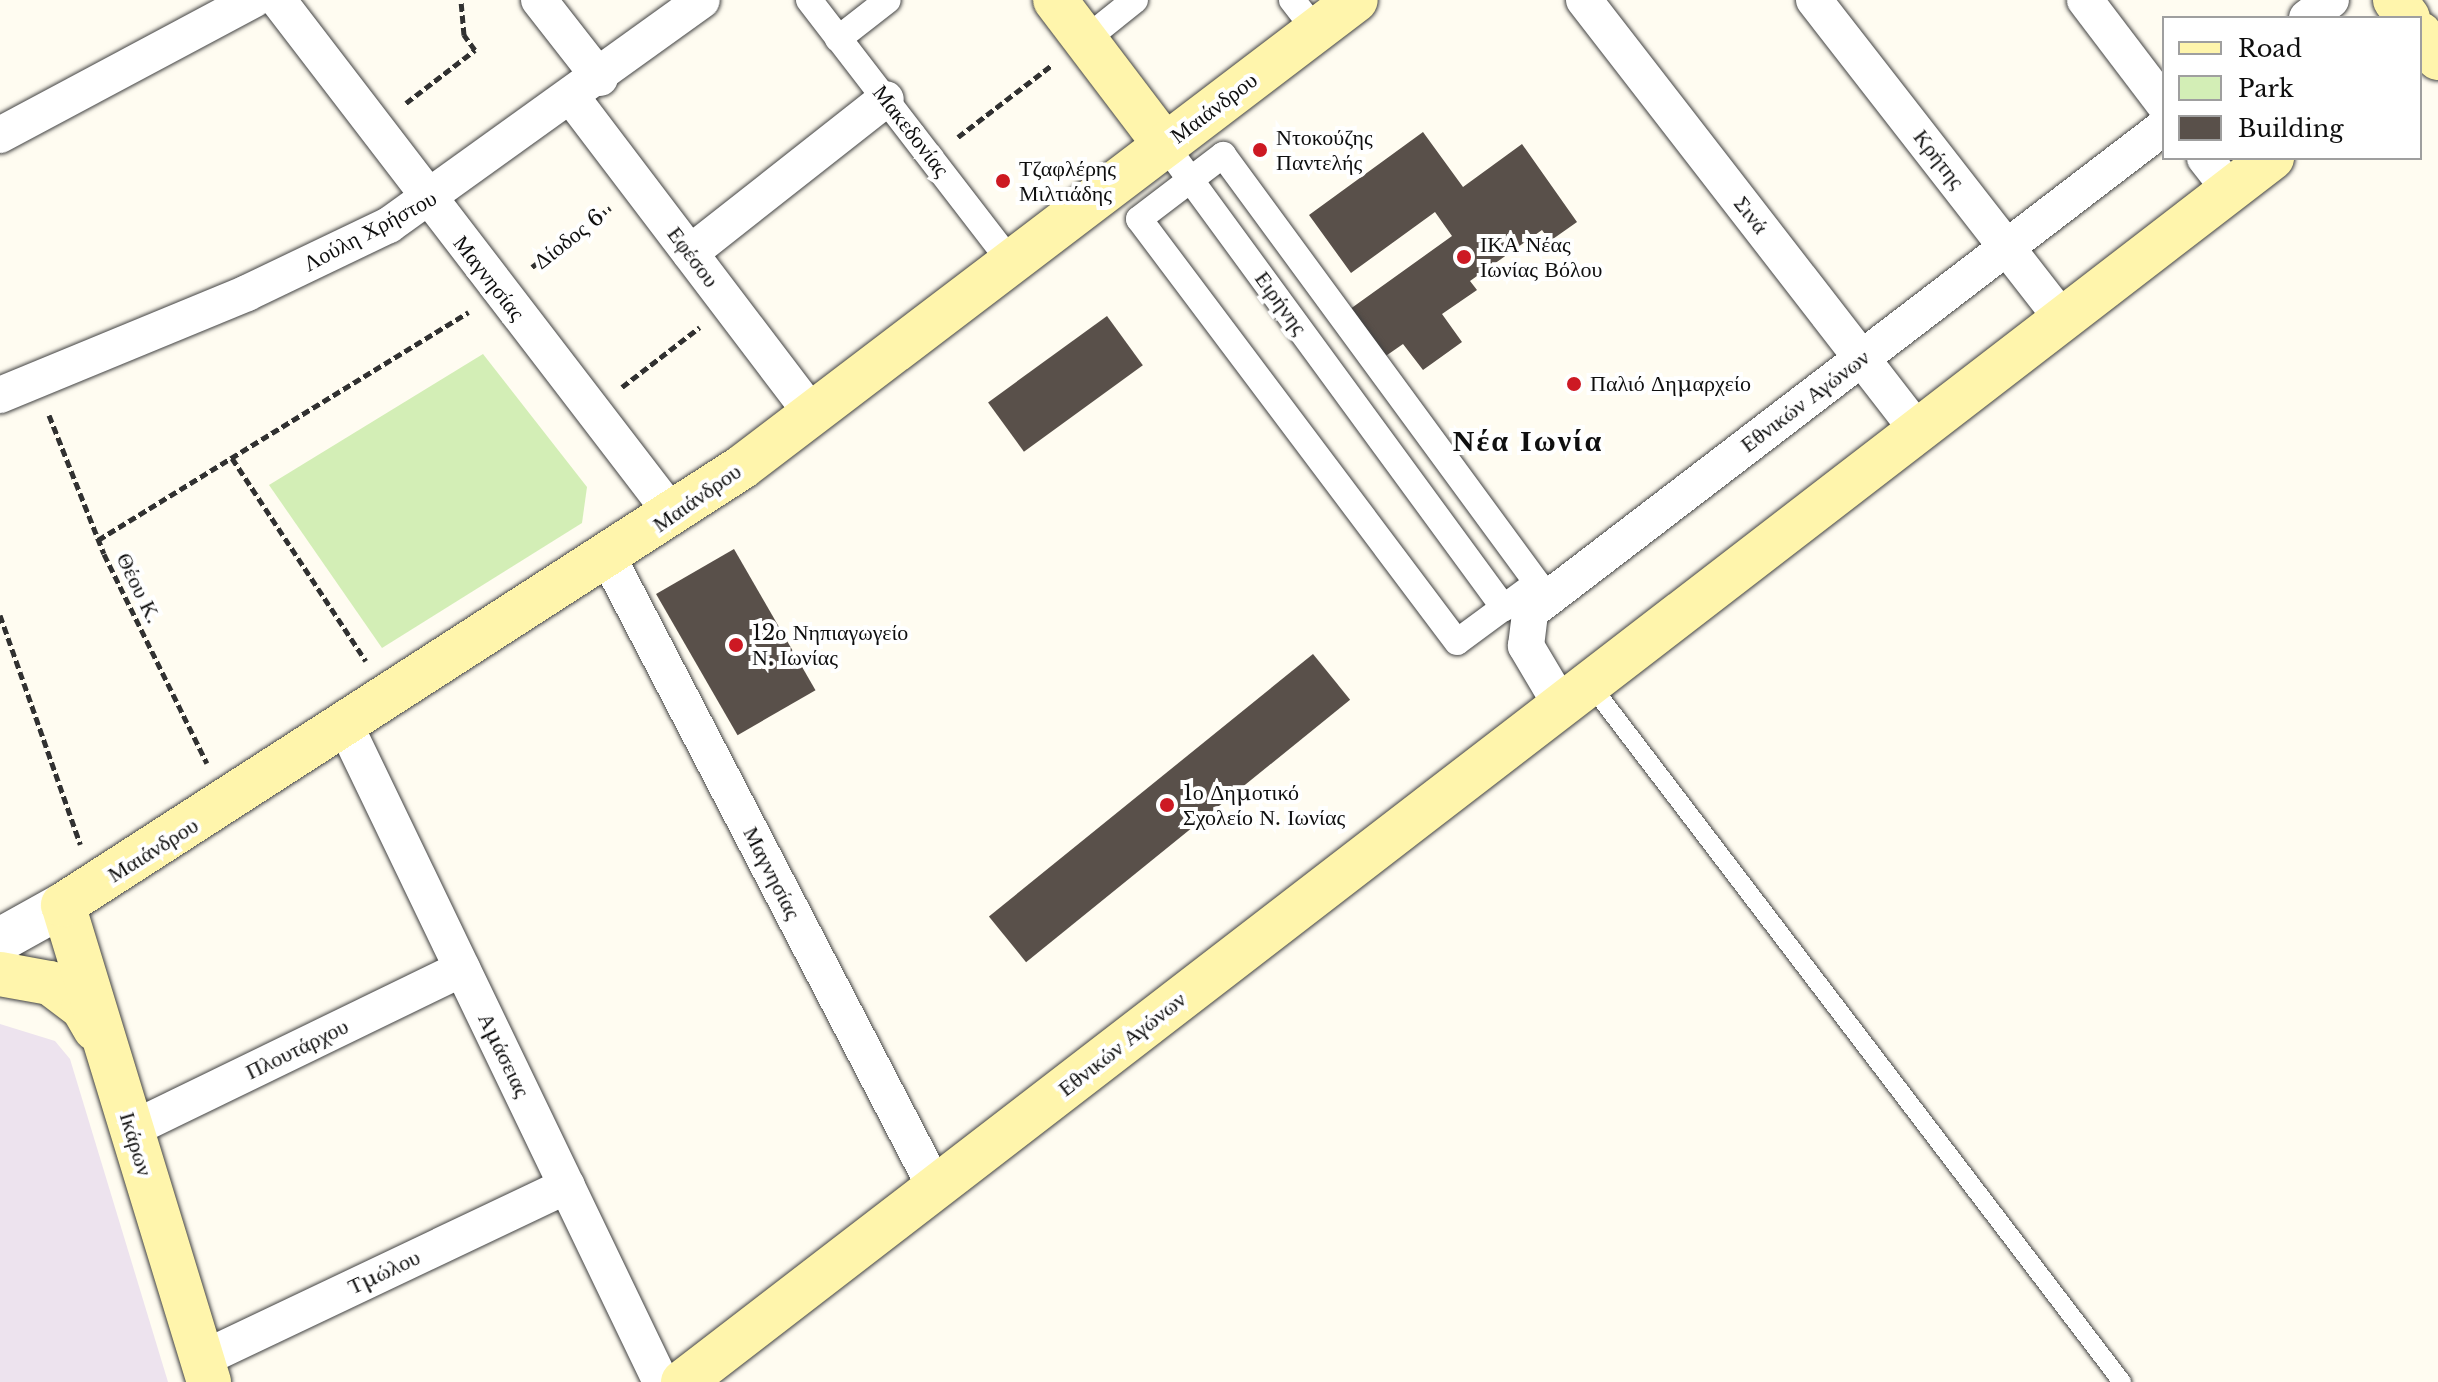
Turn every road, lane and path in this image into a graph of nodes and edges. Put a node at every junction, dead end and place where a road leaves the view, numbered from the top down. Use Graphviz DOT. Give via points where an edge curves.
graph roads {
  1 [pos="253,0"];
  2 [pos="278,0"];
  3 [pos="461,0"];
  4 [pos="539,0"];
  5 [pos="702,0"];
  6 [pos="809,0"];
  7 [pos="888,0"];
  8 [pos="1055,0"];
  9 [pos="1135,0"];
  10 [pos="1356,0"];
  11 [pos="1584,0"];
  12 [pos="1814,0"];
  13 [pos="2085,0"];
  14 [pos="2331,0"];
  15 [pos="1304,16"];
  16 [pos="2310,16"];
  17 [pos="838,39"];
  18 [pos="1085,40"];
  19 [pos="586,88"];
  20 [pos="886,99"];
  21 [pos="2162,101"];
  22 [pos="374,128"];
  23 [pos="2162,129"];
  24 [pos="0,135"];
  25 [pos="1165,145"];
  26 [pos="932,157"];
  27 [pos="2265,160"];
  28 [pos="2218,174"];
  29 [pos="1191,180"];
  30 [pos="638,186"];
  31 [pos="430,202"];
  32 [pos="2007,247"];
  33 [pos="690,253"];
  34 [pos="1011,262"];
  35 [pos="500,292"];
  36 [pos="729,305"];
  37 [pos="2062,319"];
  38 [pos="1862,358"];
  39 [pos="35,381"];
  40 [pos="617,390"];
  41 [pos="0,395"];
  42 [pos="813,415"];
  43 [pos="1918,431"];
  44 [pos="232,458"];
  45 [pos="673,515"];
  46 [pos="98,540"];
  47 [pos="609,559"];
  48 [pos="1504,608"];
  49 [pos="0,615"];
  50 [pos="1576,694"];
  51 [pos="391,698"];
  52 [pos="346,727"];
  53 [pos="227,804"];
  54 [pos="80,895"];
  55 [pos="0,940"];
  56 [pos="462,969"];
  57 [pos="0,974"];
  58 [pos="108,1051"];
  59 [pos="132,1129"];
  60 [pos="567,1186"];
  61 [pos="935,1187"];
  62 [pos="206,1370"];
  63 [pos="661,1382"];
  64 [pos="683,1382"];
  65 [pos="2122,1382"];
  1 -- 24 [label="street"];
  2 -- 22 [label="street, Μαγνησίας"];
  3 -- 22 [label="path" via="464,35 475,50"];
  4 -- 19 [label="street, Εφέσου"];
  5 -- 19 [label="street, Λούλη Χρήστου"];
  6 -- 17 [label="street, Μακεδονίας"];
  7 -- 17 [label="street"];
  8 -- 18 [label="main road, Ειρήνης"];
  9 -- 18 [label="street"];
  10 -- 15 [label="main road, Μαιάνδρου"];
  11 -- 38 [label="street, Σινά"];
  12 -- 32 [label="street, Κρήτης"];
  13 -- 21 [label="street"];
  14 -- 16 [label="street"];
  15 -- 25 [label="main road, Μαιάνδρου"];
  17 -- 20 [label="street, Μακεδονίας"];
  18 -- 25 [label="main road, Ειρήνης"];
  18 -- 26 [label="path"];
  19 -- 30 [label="street, Εφέσου"];
  19 -- 31 [label="street, Λούλη Χρήστου"];
  20 -- 26 [label="street, Μακεδονίας"];
  20 -- 33 [label="street"];
  22 -- 31 [label="street, Μαγνησίας"];
  23 -- 32 [label="street, Εθνικών Αγώνων"];
  25 -- 29 [label="street, Ειρήνης"];
  25 -- 34 [label="main road, Μαιάνδρου"];
  26 -- 34 [label="street, Μακεδονίας"];
  27 -- 28 [label="main road, Εθνικών Αγώνων"];
  28 -- 37 [label="main road, Εθνικών Αγώνων"];
  29 -- 48 [label="street, Ειρήνης"];
  29 -- 48 [label="street" via="1223,155 1537,583"];
  29 -- 48 [label="street" via="1139,219 1457,642"];
  30 -- 33 [label="street, Εφέσου"];
  30 -- 35 [label="path, Δίοδος 6"];
  31 -- 35 [label="street, Μαγνησίας"];
  31 -- 39 [label="street, Λούλη Χρήστου" via="261,287"];
  32 -- 37 [label="street, Κρήτης"];
  32 -- 38 [label="street, Εθνικών Αγώνων"];
  33 -- 36 [label="street, Εφέσου"];
  34 -- 42 [label="main road, Μαιάνδρου"];
  35 -- 44 [label="path, Δίοδος 6"];
  35 -- 45 [label="street, Μαγνησίας"];
  36 -- 40 [label="path"];
  36 -- 42 [label="street, Εφέσου"];
  37 -- 43 [label="main road, Εθνικών Αγώνων"];
  38 -- 43 [label="street, Σινά"];
  38 -- 50 [label="street, Εθνικών Αγώνων" via="1530,612 1526,646"];
  39 -- 41 [label="street, Λούλη Χρήστου"];
  39 -- 46 [label="path, Θέου Κ."];
  42 -- 45 [label="main road, Μαιάνδρου"];
  43 -- 50 [label="main road, Εθνικών Αγώνων"];
  44 -- 46 [label="path, Δίοδος 6"];
  44 -- 51 [label="path"];
  45 -- 47 [label="main road, Μαιάνδρου"];
  46 -- 53 [label="path, Θέου Κ."];
  47 -- 51 [label="main road, Μαιάνδρου"];
  47 -- 61 [label="street, Μαγνησίας"];
  49 -- 54 [label="path" via="53,781"];
  50 -- 61 [label="main road, Εθνικών Αγώνων"];
  50 -- 65 [label="lane"];
  51 -- 52 [label="main road, Μαιάνδρου"];
  52 -- 53 [label="main road, Μαιάνδρου"];
  52 -- 56 [label="street, Αμάσειας"];
  53 -- 54 [label="main road, Μαιάνδρου"];
  54 -- 55 [label="street, Μαιάνδρου"];
  54 -- 58 [label="main road, Ικάρων"];
  56 -- 59 [label="street, Πλουτάρχου"];
  56 -- 60 [label="street, Αμάσειας"];
  57 -- 58 [label="main road" via="41,980 69,995"];
  58 -- 59 [label="main road, Ικάρων"];
  59 -- 62 [label="main road, Ικάρων"];
  60 -- 62 [label="street, Τμώλου"];
  60 -- 63 [label="street, Αμάσειας"];
  61 -- 64 [label="main road, Εθνικών Αγώνων"];
}
